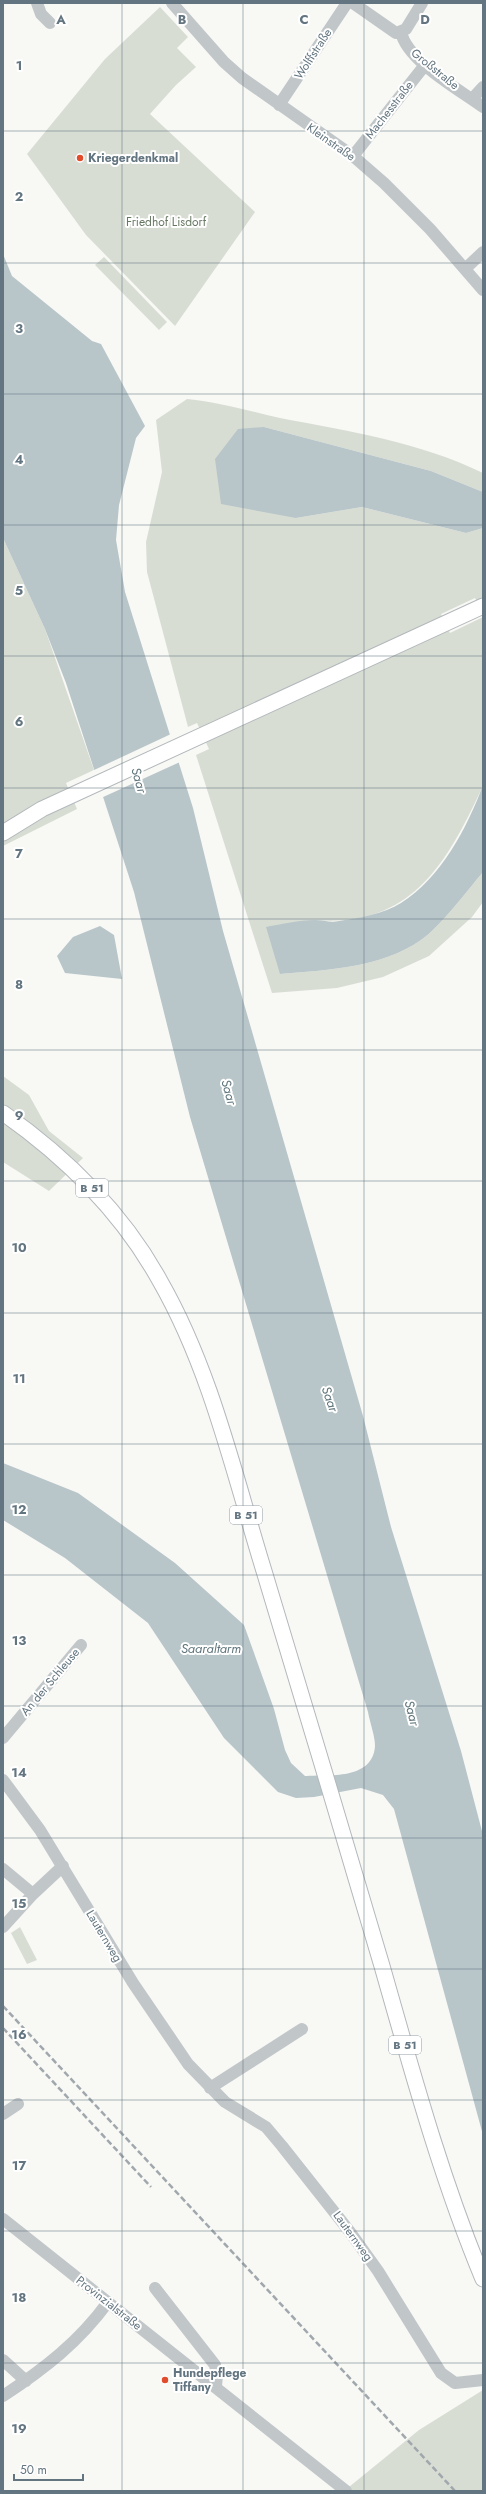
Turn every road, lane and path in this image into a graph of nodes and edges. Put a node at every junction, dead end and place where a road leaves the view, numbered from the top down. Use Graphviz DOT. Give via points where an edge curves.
graph roads {
  1 [pos="37,3"];
  2 [pos="172,3"];
  3 [pos="346,3"];
  4 [pos="353,3"];
  5 [pos="422,3"];
  6 [pos="50,23"];
  7 [pos="402,32"];
  8 [pos="425,65"];
  9 [pos="483,87"];
  10 [pos="472,99"];
  11 [pos="280,105"];
  12 [pos="483,108"];
  13 [pos="352,156"];
  14 [pos="483,252"];
  15 [pos="465,269"];
  16 [pos="483,290"];
  17 [pos="481,606"];
  18 [pos="37,812"];
  19 [pos="3,825"];
  20 [pos="3,833"];
  21 [pos="3,1113"];
  22 [pos="81,1645"];
  23 [pos="3,1738"];
  24 [pos="3,1780"];
  25 [pos="63,1866"];
  26 [pos="3,1868"];
  27 [pos="32,1894"];
  28 [pos="3,1927"];
  29 [pos="302,2029"];
  30 [pos="210,2088"];
  31 [pos="18,2104"];
  32 [pos="3,2114"];
  33 [pos="3,2219"];
  34 [pos="483,2279"];
  35 [pos="155,2288"];
  36 [pos="108,2302"];
  37 [pos="3,2360"];
  38 [pos="483,2380"];
  39 [pos="26,2381"];
  40 [pos="216,2386"];
  41 [pos="3,2396"];
  42 [pos="346,2491"];
  1 -- 6 [label="street" via="41,14"];
  2 -- 11 [label="street, Kleinstraße" via="224,62"];
  3 -- 11 [label="street, Wolffstraße"];
  4 -- 7 [label="street" via="396,33"];
  5 -- 7 [label="street"];
  7 -- 8 [label="street, Großstraße" via="405,43"];
  8 -- 10 [label="street, Großstraße"];
  8 -- 13 [label="street, Machesstraße"];
  9 -- 10 [label="street"];
  10 -- 12 [label="street, Großstraße"];
  11 -- 13 [label="street, Kleinstraße"];
  13 -- 15 [label="street, Kleinstraße" via="407,205"];
  14 -- 15 [label="street"];
  15 -- 16 [label="street, Kleinstraße"];
  17 -- 18 [label="main road"];
  18 -- 19 [label="main road"];
  18 -- 20 [label="main road"];
  21 -- 34 [label="main road, B 51" via="46,1145 102,1199 144,1254 161,1282 196,1356 336,1809 422,2103"];
  22 -- 23 [label="street, An der Schleuse"];
  24 -- 25 [label="street, Lauternweg"];
  25 -- 27 [label="street"];
  25 -- 30 [label="street, Lauternweg" via="153,2013 188,2064"];
  26 -- 27 [label="street"];
  27 -- 28 [label="street"];
  29 -- 30 [label="street"];
  30 -- 38 [label="street, Lauternweg" via="225,2102 266,2127 320,2192 378,2272 441,2373 455,2383"];
  31 -- 32 [label="street"];
  33 -- 36 [label="street, Provinzialstraße"];
  35 -- 40 [label="street" via="215,2365"];
  36 -- 39 [label="street" via="70,2347"];
  36 -- 40 [label="street, Provinzialstraße"];
  37 -- 39 [label="street"];
  39 -- 41 [label="street"];
  40 -- 42 [label="street, Provinzialstraße"];
}
